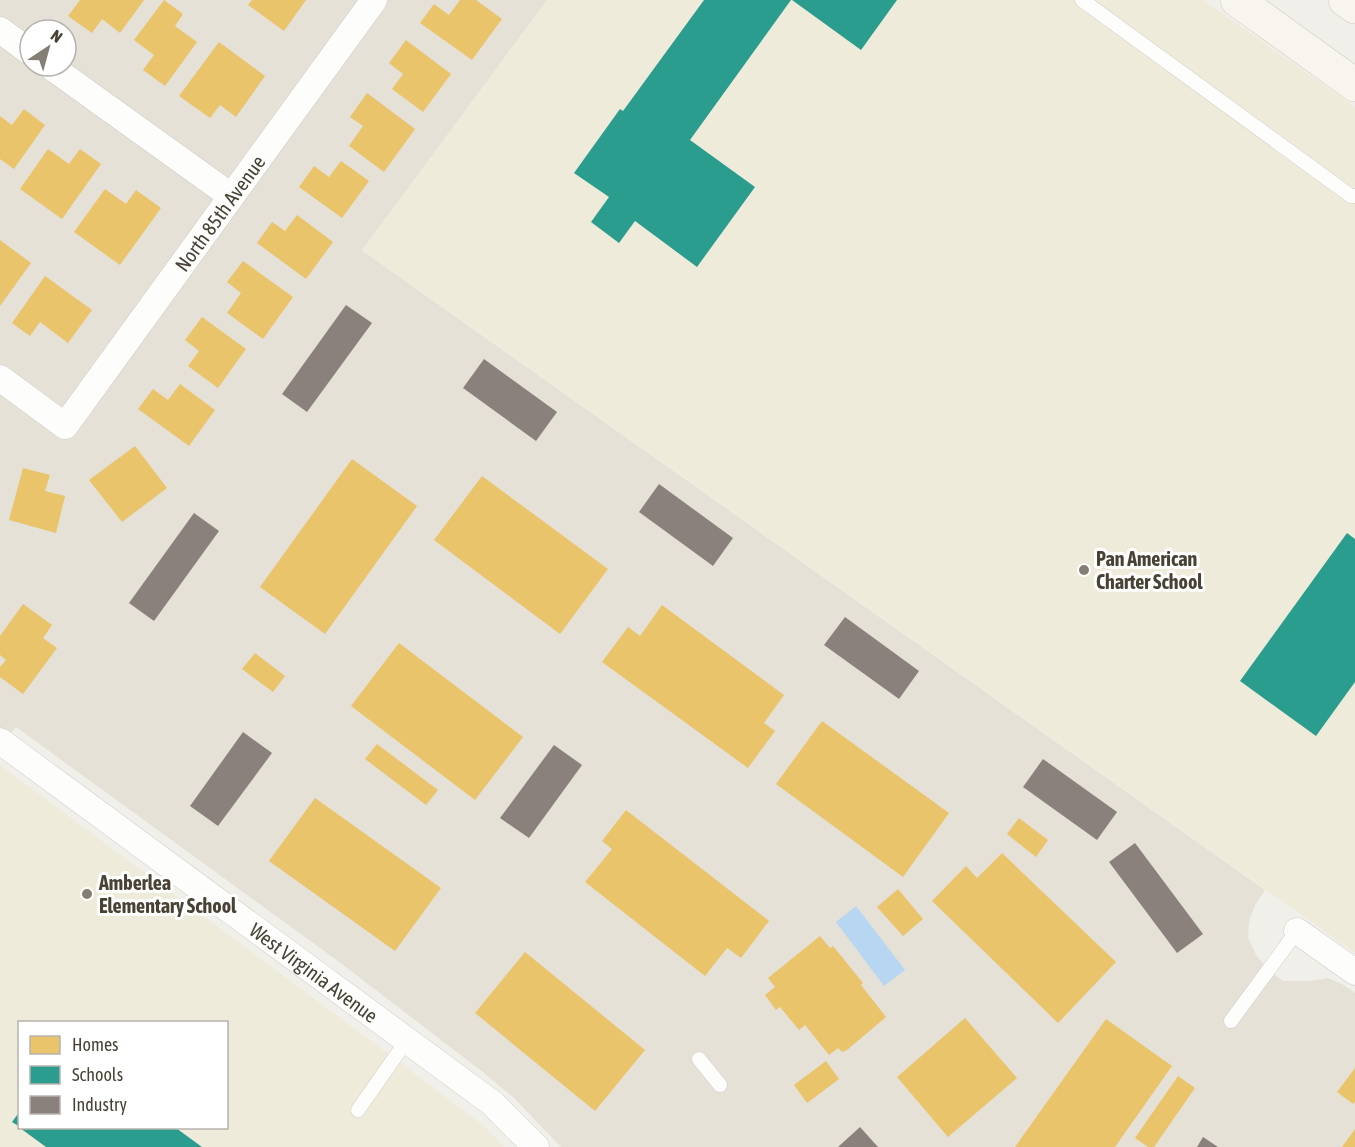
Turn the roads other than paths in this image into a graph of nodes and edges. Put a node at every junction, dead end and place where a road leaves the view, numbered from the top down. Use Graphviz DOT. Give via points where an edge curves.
graph roads {
  1 [pos="374,0"];
  2 [pos="1082,0"];
  3 [pos="1237,0"];
  4 [pos="1345,0"];
  5 [pos="1355,7"];
  6 [pos="0,30"];
  7 [pos="18,43"];
  8 [pos="67,78"];
  9 [pos="1355,85"];
  10 [pos="231,196"];
  11 [pos="1355,196"];
  12 [pos="0,378"];
  13 [pos="0,741"];
  14 [pos="1297,931"];
  15 [pos="1355,972"];
  16 [pos="1231,1021"];
  17 [pos="407,1040"];
  18 [pos="699,1059"];
  19 [pos="720,1085"];
  20 [pos="358,1110"];
  21 [pos="536,1147"];
  1 -- 10 [label="street, North 85th Avenue"];
  2 -- 11 [label="lane"];
  3 -- 9 [label="main road"];
  4 -- 5 [label="main road"];
  6 -- 7 [label="street"];
  8 -- 10 [label="street"];
  10 -- 12 [label="street, North 85th Avenue" via="65,426"];
  13 -- 17 [label="street, West Virginia Avenue"];
  14 -- 15 [label="street"];
  14 -- 16 [label="lane"];
  17 -- 20 [label="lane"];
  17 -- 21 [label="street, West Virginia Avenue" via="492,1102"];
  18 -- 19 [label="lane"];
}
